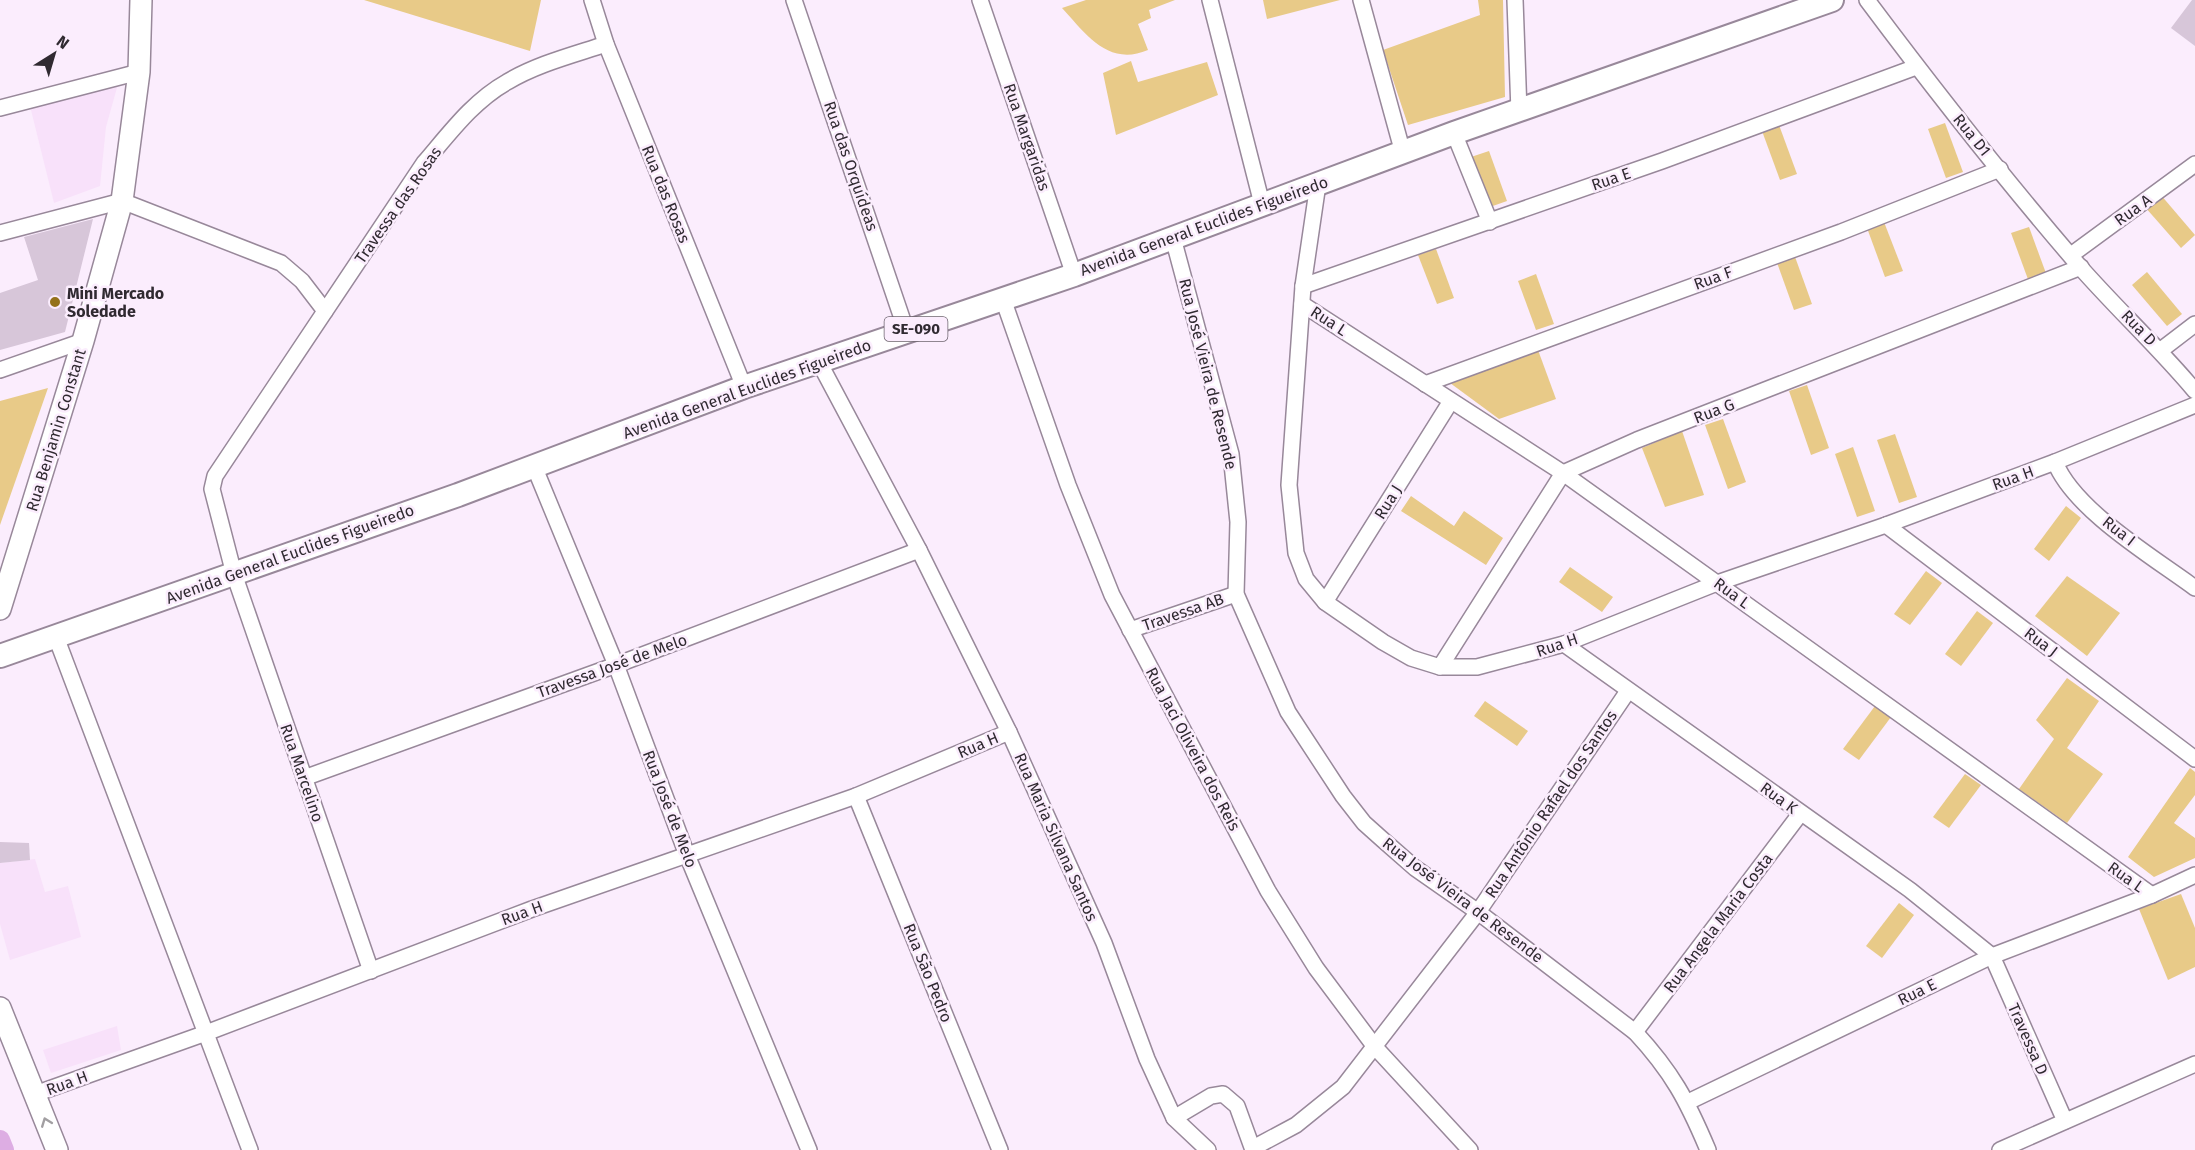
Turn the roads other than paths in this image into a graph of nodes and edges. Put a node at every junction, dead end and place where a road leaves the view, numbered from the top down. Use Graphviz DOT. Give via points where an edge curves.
graph roads {
  1 [pos="141,0"];
  2 [pos="592,0"];
  3 [pos="794,0"];
  4 [pos="980,0"];
  5 [pos="1210,0"];
  6 [pos="1361,0"];
  7 [pos="1515,0"];
  8 [pos="1832,0"];
  9 [pos="1867,0"];
  10 [pos="606,44"];
  11 [pos="1916,67"];
  12 [pos="139,72"];
  13 [pos="0,108"];
  14 [pos="1519,112"];
  15 [pos="1454,133"];
  16 [pos="1403,153"];
  17 [pos="2195,164"];
  18 [pos="2000,169"];
  19 [pos="1318,184"];
  20 [pos="122,201"];
  21 [pos="1262,204"];
  22 [pos="1490,222"];
  23 [pos="0,233"];
  24 [pos="1173,238"];
  25 [pos="2071,255"];
  26 [pos="2081,267"];
  27 [pos="1074,275"];
  28 [pos="1303,286"];
  29 [pos="1003,299"];
  30 [pos="1302,304"];
  31 [pos="325,311"];
  32 [pos="2195,324"];
  33 [pos="907,333"];
  34 [pos="83,341"];
  35 [pos="2161,350"];
  36 [pos="819,362"];
  37 [pos="0,370"];
  38 [pos="1425,384"];
  39 [pos="744,387"];
  40 [pos="2195,391"];
  41 [pos="1451,401"];
  42 [pos="2195,405"];
  43 [pos="2055,462"];
  44 [pos="534,466"];
  45 [pos="1563,472"];
  46 [pos="1886,525"];
  47 [pos="919,550"];
  48 [pos="234,574"];
  49 [pos="1717,582"];
  50 [pos="2195,588"];
  51 [pos="1236,594"];
  52 [pos="1325,602"];
  53 [pos="0,609"];
  54 [pos="1130,630"];
  55 [pos="56,637"];
  56 [pos="1564,644"];
  57 [pos="0,656"];
  58 [pos="616,665"];
  59 [pos="1440,667"];
  60 [pos="1628,691"];
  61 [pos="1009,732"];
  62 [pos="2195,759"];
  63 [pos="304,778"];
  64 [pos="856,796"];
  65 [pos="1800,814"];
  66 [pos="687,855"];
  67 [pos="2195,874"];
  68 [pos="2152,895"];
  69 [pos="1478,912"];
  70 [pos="1992,956"];
  71 [pos="371,971"];
  72 [pos="0,1008"];
  73 [pos="1635,1032"];
  74 [pos="206,1033"];
  75 [pos="0,1038"];
  76 [pos="1376,1047"];
  77 [pos="2195,1064"];
  78 [pos="35,1094"];
  79 [pos="1688,1102"];
  80 [pos="1174,1118"];
  81 [pos="2065,1121"];
  82 [pos="1253,1149"];
  83 [pos="57,1150"];
  84 [pos="250,1150"];
  85 [pos="809,1150"];
  86 [pos="1000,1150"];
  87 [pos="1208,1150"];
  88 [pos="1470,1150"];
  89 [pos="1708,1150"];
  90 [pos="2000,1150"];
  1 -- 12 [label="street, Rua Benjamin Constant"];
  2 -- 10 [label="street, Rua das Rosas"];
  3 -- 33 [label="street, Rua das Orquídeas"];
  4 -- 27 [label="street, Rua Margaridas"];
  5 -- 21 [label="street"];
  6 -- 16 [label="street"];
  7 -- 14 [label="street"];
  8 -- 14 [label="main road, Avenida General Euclides Figueiredo / SE-090"];
  9 -- 11 [label="street, Rua D1"];
  10 -- 31 [label="street, Travessa das Rosas" via="532,70 506,82 479,102 424,163"];
  10 -- 39 [label="street, Rua das Rosas"];
  11 -- 18 [label="street, Rua D1"];
  11 -- 22 [label="street, Rua E"];
  12 -- 13 [label="street"];
  12 -- 20 [label="street, Rua Benjamin Constant"];
  14 -- 15 [label="main road, Avenida General Euclides Figueiredo / SE-090"];
  15 -- 16 [label="main road, Avenida General Euclides Figueiredo / SE-090"];
  15 -- 22 [label="street"];
  16 -- 19 [label="main road, Avenida General Euclides Figueiredo / SE-090"];
  17 -- 25 [label="street, Rua A"];
  18 -- 25 [label="street, Rua D1"];
  18 -- 38 [label="street, Rua F" via="1841,232"];
  19 -- 21 [label="main road, Avenida General Euclides Figueiredo / SE-090"];
  19 -- 28 [label="street, Rua H"];
  20 -- 23 [label="street"];
  20 -- 31 [label="street" via="281,263 302,280"];
  20 -- 34 [label="street, Rua Benjamin Constant"];
  21 -- 24 [label="main road, Avenida General Euclides Figueiredo / SE-090"];
  22 -- 28 [label="street, Rua E"];
  24 -- 27 [label="main road, Avenida General Euclides Figueiredo / SE-090"];
  24 -- 51 [label="street, Rua José Vieira de Resende" via="1231,454 1238,522"];
  25 -- 26 [label="street, Rua D1"];
  26 -- 35 [label="street, Rua D"];
  26 -- 45 [label="street, Rua G"];
  27 -- 29 [label="main road, Avenida General Euclides Figueiredo / SE-090"];
  28 -- 30 [label="street, Rua H"];
  29 -- 33 [label="main road, Avenida General Euclides Figueiredo / SE-090"];
  29 -- 54 [label="street, Rua Jaci Oliveira dos Reis" via="1068,485"];
  30 -- 38 [label="street, Rua L"];
  30 -- 52 [label="street, Rua H" via="1289,484 1300,567"];
  31 -- 48 [label="street, Travessa das Rosas" via="215,476 212,489"];
  32 -- 35 [label="street"];
  33 -- 36 [label="main road, Avenida General Euclides Figueiredo / SE-090"];
  34 -- 37 [label="street"];
  34 -- 53 [label="street, Rua Benjamin Constant"];
  35 -- 40 [label="street, Rua D"];
  36 -- 39 [label="main road, Avenida General Euclides Figueiredo / SE-090"];
  36 -- 47 [label="street, Rua Maria Silvana Santos"];
  38 -- 41 [label="street, Rua L"];
  39 -- 44 [label="main road, Avenida General Euclides Figueiredo / SE-090"];
  41 -- 45 [label="street, Rua L"];
  41 -- 52 [label="street, Rua J"];
  42 -- 43 [label="street, Rua H"];
  43 -- 46 [label="street, Rua H"];
  43 -- 50 [label="street, Rua I" via="2067,484 2093,511"];
  44 -- 48 [label="main road, Avenida General Euclides Figueiredo / SE-090"];
  44 -- 58 [label="street, Rua José de Melo"];
  45 -- 49 [label="street, Rua L"];
  45 -- 59 [label="street"];
  46 -- 49 [label="street, Rua H"];
  46 -- 62 [label="street, Rua J"];
  47 -- 58 [label="street, Travessa José de Melo"];
  47 -- 61 [label="street, Rua Maria Silvana Santos"];
  48 -- 55 [label="main road, Avenida General Euclides Figueiredo / SE-090"];
  48 -- 63 [label="street, Rua Marcelino"];
  49 -- 56 [label="street, Rua H"];
  49 -- 68 [label="street, Rua L"];
  51 -- 54 [label="street, Travessa AB"];
  51 -- 69 [label="street, Rua José Vieira de Resende" via="1288,712 1343,796 1364,823 1415,868"];
  52 -- 59 [label="street, Rua H" via="1411,658"];
  54 -- 76 [label="street, Rua Jaci Oliveira dos Reis" via="1268,891 1316,968"];
  55 -- 57 [label="main road, Avenida General Euclides Figueiredo / SE-090"];
  55 -- 74 [label="street"];
  56 -- 59 [label="street, Rua H" via="1477,667"];
  56 -- 60 [label="street, Rua K"];
  58 -- 63 [label="street, Travessa José de Melo"];
  58 -- 66 [label="street, Rua José de Melo"];
  60 -- 65 [label="street, Rua K"];
  60 -- 69 [label="street, Rua Antônio Rafael dos Santos"];
  61 -- 64 [label="street, Rua H"];
  61 -- 80 [label="street, Rua Maria Silvana Santos" via="1104,943 1147,1059"];
  63 -- 71 [label="street, Rua Marcelino"];
  64 -- 66 [label="street, Rua H"];
  64 -- 86 [label="street, Rua São Pedro"];
  65 -- 70 [label="street, Rua K" via="1910,890"];
  65 -- 73 [label="street, Rua Angela Maria Costa"];
  66 -- 71 [label="street, Rua H"];
  66 -- 85 [label="street, Rua José de Melo"];
  67 -- 68 [label="street, Rua E"];
  68 -- 70 [label="street, Rua E"];
  69 -- 73 [label="street, Rua José Vieira de Resende"];
  69 -- 76 [label="street, Rua Antônio Rafael dos Santos"];
  70 -- 79 [label="street, Rua E"];
  70 -- 81 [label="street, Travessa D"];
  71 -- 74 [label="street, Rua H"];
  72 -- 78 [label="street"];
  73 -- 79 [label="street, Rua José Vieira de Resende"];
  74 -- 78 [label="street, Rua H"];
  74 -- 84 [label="street"];
  75 -- 78 [label="street"];
  76 -- 82 [label="street, Rua Antônio Rafael dos Santos" via="1320,1108"];
  76 -- 88 [label="street, Rua Jaci Oliveira dos Reis"];
  77 -- 81 [label="street"];
  83 -- 78 [label="street, one-way"];
  79 -- 89 [label="street, Rua José Vieira de Resende"];
  80 -- 82 [label="street" via="1211,1096 1223,1094 1237,1106"];
  80 -- 87 [label="street, Rua Maria Silvana Santos"];
  81 -- 90 [label="street"];
}
